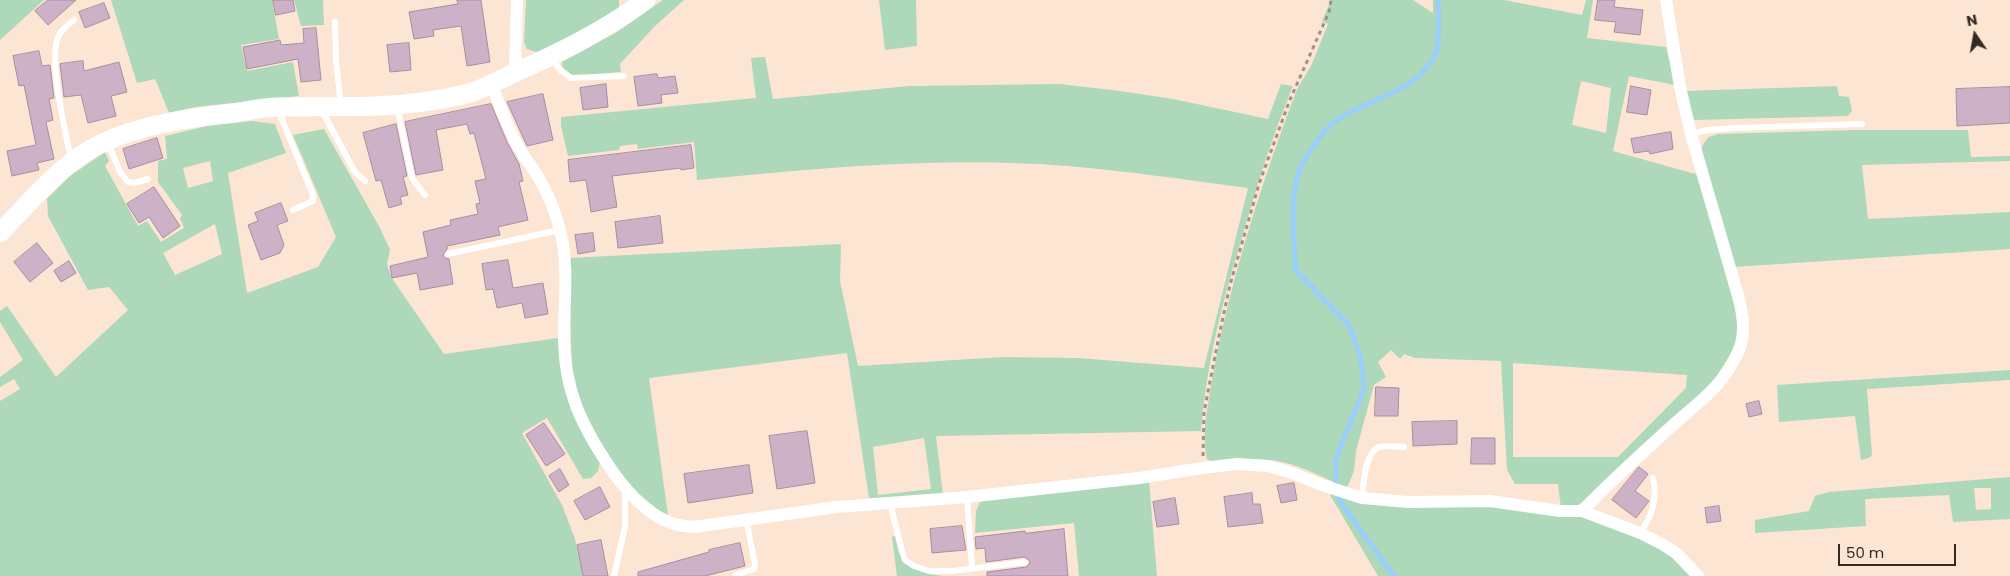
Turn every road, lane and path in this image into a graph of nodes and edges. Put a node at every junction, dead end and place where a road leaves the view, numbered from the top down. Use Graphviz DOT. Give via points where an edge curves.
graph roads {
  1 [pos="517,0"];
  2 [pos="646,0"];
  3 [pos="1331,0"];
  4 [pos="1666,0"];
  5 [pos="74,20"];
  6 [pos="336,22"];
  7 [pos="551,56"];
  8 [pos="514,73"];
  9 [pos="624,76"];
  10 [pos="491,84"];
  11 [pos="396,105"];
  12 [pos="276,107"];
  13 [pos="341,107"];
  14 [pos="320,108"];
  15 [pos="1862,124"];
  16 [pos="1691,134"];
  17 [pos="108,141"];
  18 [pos="72,163"];
  19 [pos="148,178"];
  20 [pos="365,181"];
  21 [pos="425,195"];
  22 [pos="294,210"];
  23 [pos="560,230"];
  24 [pos="0,233"];
  25 [pos="448,254"];
  26 [pos="1404,447"];
  27 [pos="1202,468"];
  28 [pos="1653,478"];
  29 [pos="625,489"];
  30 [pos="967,497"];
  31 [pos="1362,498"];
  32 [pos="890,503"];
  33 [pos="1582,512"];
  34 [pos="746,520"];
  35 [pos="1640,533"];
  36 [pos="1025,562"];
  37 [pos="972,567"];
  38 [pos="735,574"];
  39 [pos="614,576"];
  40 [pos="1698,576"];
  1 -- 8 [label="street"];
  2 -- 7 [label="street" via="614,23"];
  3 -- 27 [label="path" via="1329,12 1289,102 1258,184 1230,285 1204,412"];
  4 -- 16 [label="street"];
  5 -- 18 [label="lane" via="59,34 54,55"];
  6 -- 13 [label="lane"];
  7 -- 8 [label="street"];
  7 -- 9 [label="lane" via="559,69 571,78"];
  8 -- 10 [label="street"];
  10 -- 11 [label="street" via="472,92"];
  10 -- 23 [label="street" via="518,147 538,175"];
  11 -- 13 [label="street"];
  11 -- 21 [label="lane" via="412,178"];
  12 -- 14 [label="street"];
  12 -- 17 [label="street" via="171,122"];
  12 -- 22 [label="lane" via="312,195 313,202"];
  13 -- 14 [label="street"];
  14 -- 20 [label="lane" via="355,172"];
  15 -- 16 [label="lane" via="1725,128"];
  16 -- 33 [label="street" via="1744,319 1739,350 1711,392"];
  17 -- 18 [label="street"];
  17 -- 19 [label="lane" via="120,172 128,182"];
  18 -- 24 [label="street"];
  23 -- 25 [label="lane"];
  23 -- 29 [label="street" via="565,256 564,338 572,398 588,432"];
  26 -- 31 [label="lane" via="1378,447 1372,452"];
  27 -- 30 [label="street"];
  27 -- 31 [label="street" via="1237,464 1268,466"];
  28 -- 35 [label="lane" via="1656,489 1654,508"];
  29 -- 34 [label="street" via="675,524 694,527"];
  29 -- 39 [label="lane" via="626,527"];
  30 -- 32 [label="street"];
  30 -- 37 [label="lane"];
  31 -- 33 [label="street" via="1408,502 1490,501"];
  32 -- 34 [label="street" via="837,506"];
  32 -- 37 [label="lane" via="906,560 929,571"];
  33 -- 35 [label="street"];
  34 -- 38 [label="lane" via="754,569"];
  35 -- 40 [label="street" via="1676,553"];
  36 -- 37 [label="lane"];
}
